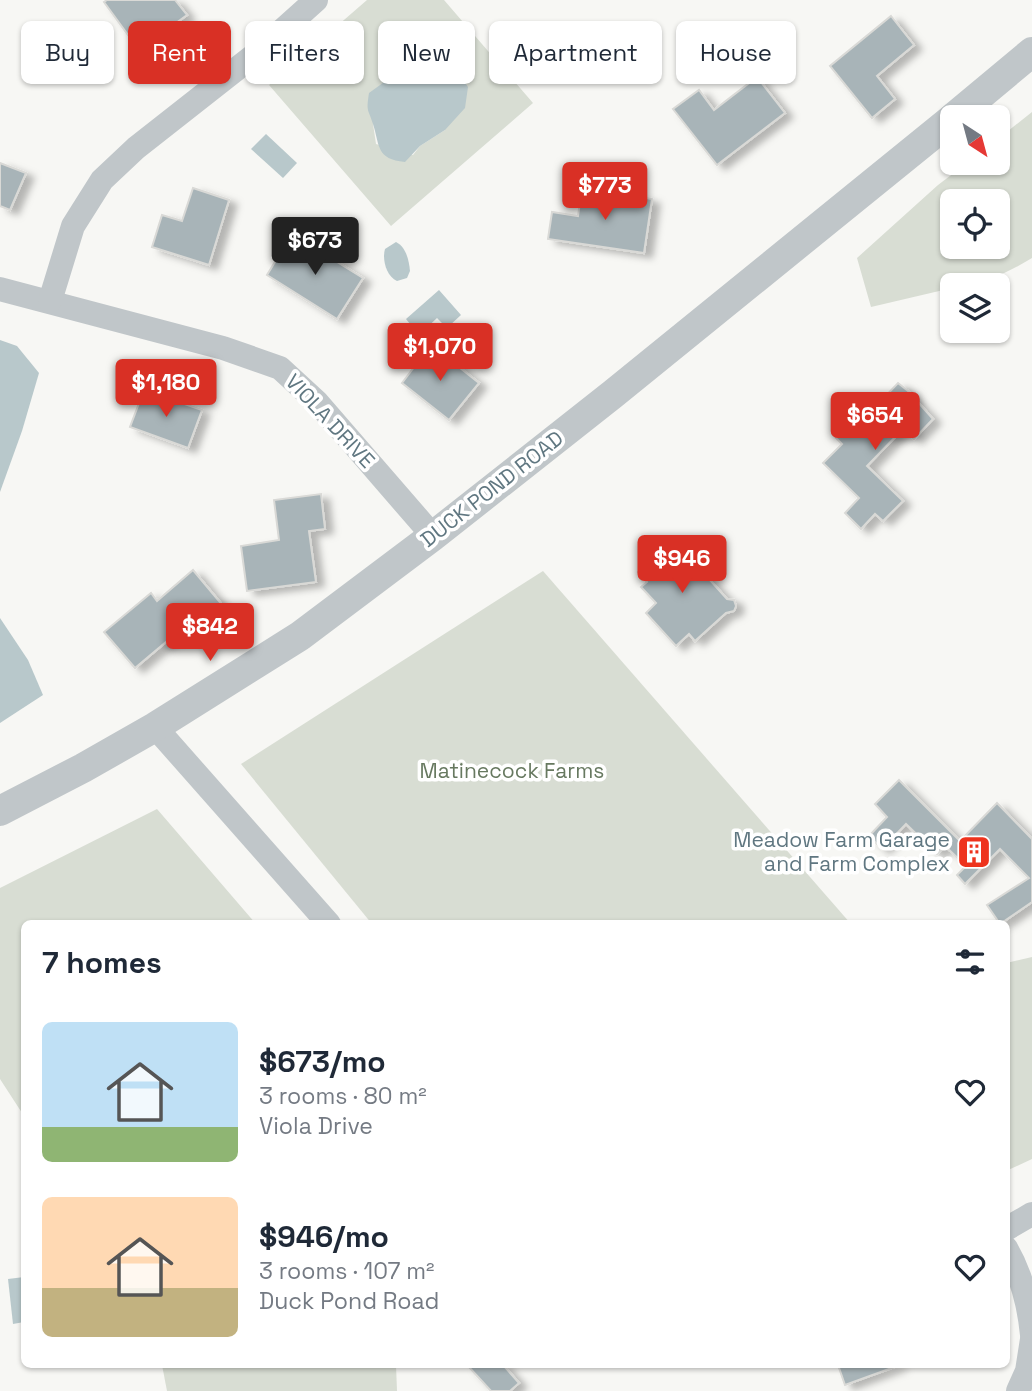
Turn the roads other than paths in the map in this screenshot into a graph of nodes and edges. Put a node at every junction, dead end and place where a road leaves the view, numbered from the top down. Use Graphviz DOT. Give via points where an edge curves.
graph roads {
  1 [pos="316,0"];
  2 [pos="1032,52"];
  3 [pos="969,105"];
  4 [pos="940,129"];
  5 [pos="0,289"];
  6 [pos="50,301"];
  7 [pos="433,536"];
  8 [pos="155,727"];
  9 [pos="0,811"];
  10 [pos="325,920"];
  11 [pos="1032,1214"];
  12 [pos="1010,1227"];
  13 [pos="1010,1255"];
  14 [pos="1032,1337"];
  15 [pos="1017,1391"];
  1 -- 6 [label="street" via="102,180 73,226"];
  2 -- 3 [label="street, DUCK POND ROAD"];
  4 -- 7 [label="street, DUCK POND ROAD"];
  5 -- 6 [label="street, VIOLA DRIVE"];
  6 -- 7 [label="street, VIOLA DRIVE" via="280,368 317,402"];
  7 -- 8 [label="street, DUCK POND ROAD" via="300,636"];
  8 -- 9 [label="street, DUCK POND ROAD"];
  8 -- 10 [label="street"];
  11 -- 12 [label="street"];
  13 -- 14 [label="street" via="1029,1304"];
  14 -- 15 [label="street" via="1027,1371"];
}
